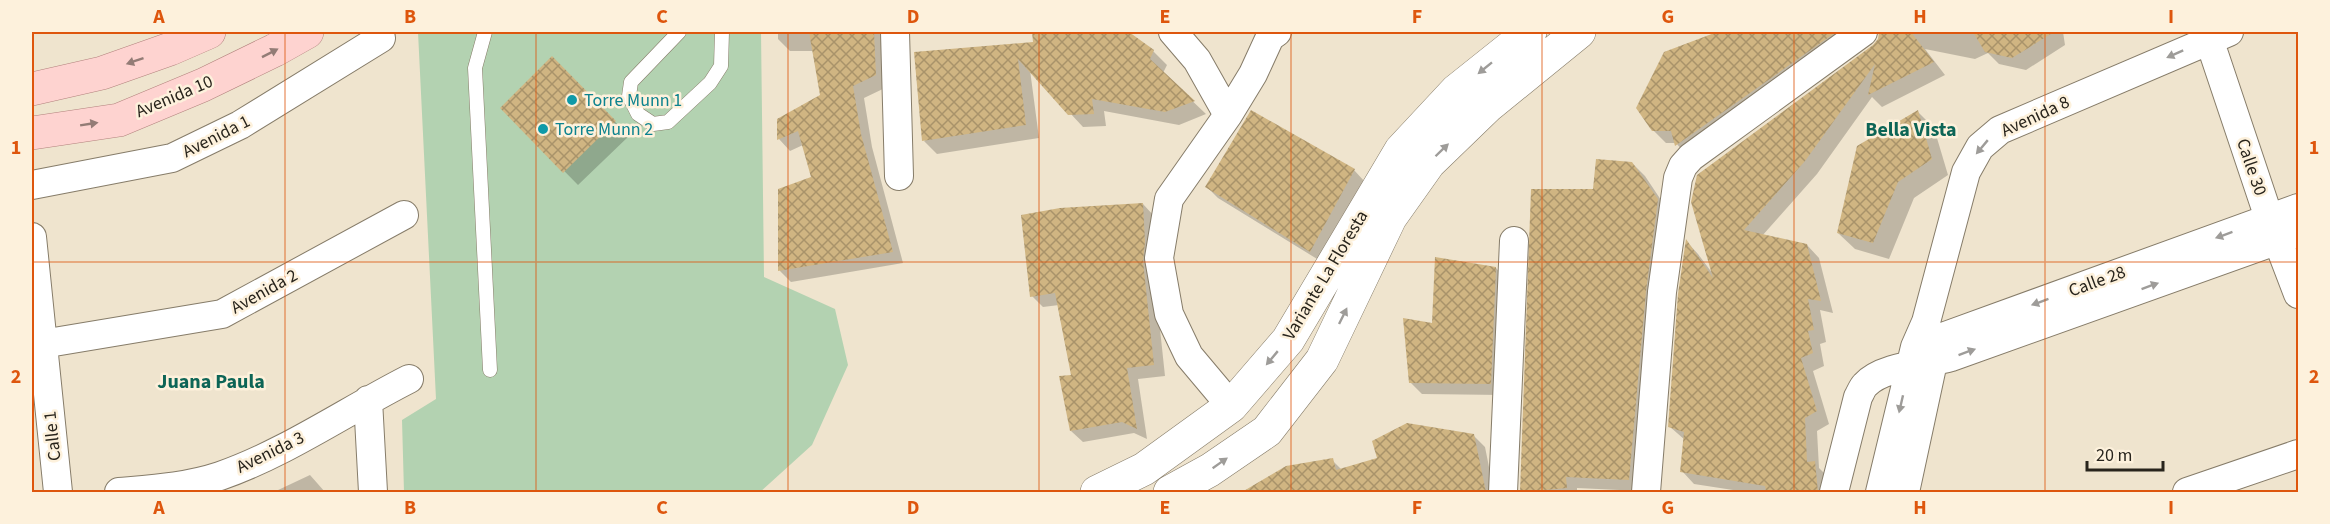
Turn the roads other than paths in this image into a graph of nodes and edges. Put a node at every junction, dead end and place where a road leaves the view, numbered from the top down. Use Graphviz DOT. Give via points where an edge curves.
graph roads {
  1 [pos="209,32"];
  2 [pos="308,32"];
  3 [pos="485,32"];
  4 [pos="680,32"];
  5 [pos="722,32"];
  6 [pos="895,32"];
  7 [pos="1173,32"];
  8 [pos="1277,32"];
  9 [pos="1530,32"];
  10 [pos="1578,32"];
  11 [pos="1863,32"];
  12 [pos="2219,35"];
  13 [pos="381,38"];
  14 [pos="181,40"];
  15 [pos="32,89"];
  16 [pos="1228,115"];
  17 [pos="32,133"];
  18 [pos="899,176"];
  19 [pos="32,186"];
  20 [pos="2298,208"];
  21 [pos="404,215"];
  22 [pos="2281,230"];
  23 [pos="32,237"];
  24 [pos="1514,241"];
  25 [pos="2298,294"];
  26 [pos="42,344"];
  27 [pos="1923,347"];
  28 [pos="490,370"];
  29 [pos="409,379"];
  30 [pos="368,399"];
  31 [pos="1231,406"];
  32 [pos="2298,454"];
  33 [pos="1149,481"];
  34 [pos="58,492"];
  35 [pos="119,492"];
  36 [pos="373,492"];
  37 [pos="1097,492"];
  38 [pos="1170,492"];
  39 [pos="1503,492"];
  40 [pos="1646,492"];
  41 [pos="1834,492"];
  42 [pos="1880,492"];
  43 [pos="1905,492"];
  44 [pos="2187,492"];
  1 -- 14 [label="main road"];
  17 -- 2 [label="main road, Avenida 10, one-way" via="119,120 214,80"];
  3 -- 28 [label="lane" via="475,68"];
  4 -- 5 [label="lane" via="631,82 628,96 638,114 653,124 668,122 710,83 721,66"];
  6 -- 18 [label="street"];
  7 -- 16 [label="street" via="1197,60"];
  8 -- 16 [label="street" via="1270,37"];
  9 -- 31 [label="main road, Variante La Floresta, one-way" via="1456,91 1401,150 1288,340"];
  38 -- 10 [label="main road, Variante La Floresta, one-way" via="1267,431 1322,360 1390,218 1429,164 1488,106"];
  11 -- 40 [label="street" via="1683,166 1678,177 1662,292"];
  12 -- 22 [label="street, Calle 30"];
  12 -- 27 [label="street, Avenida 8, one-way" via="2000,130 1980,147 1966,172"];
  13 -- 19 [label="street, Avenida 1" via="240,125 172,158"];
  14 -- 15 [label="main road, one-way" via="102,73"];
  16 -- 31 [label="street" via="1169,199 1160,258 1169,314 1189,356"];
  20 -- 22 [label="street, Calle 28"];
  21 -- 26 [label="street, Avenida 2" via="222,314"];
  22 -- 25 [label="street, Calle 30"];
  22 -- 27 [label="street, Calle 28"];
  23 -- 26 [label="street, Calle 1"];
  24 -- 39 [label="street"];
  26 -- 34 [label="street, Calle 1"];
  27 -- 41 [label="street, Calle 28" via="1865,385 1857,397"];
  27 -- 42 [label="street, one-way"];
  27 -- 43 [label="street, Avenida 8"];
  29 -- 30 [label="street, Avenida 3"];
  30 -- 35 [label="street, Avenida 3" via="271,454 219,476 176,487"];
  30 -- 36 [label="street"];
  31 -- 33 [label="main road, Variante La Floresta"];
  32 -- 44 [label="street"];
  33 -- 37 [label="main road, Variante La Floresta"];
}
